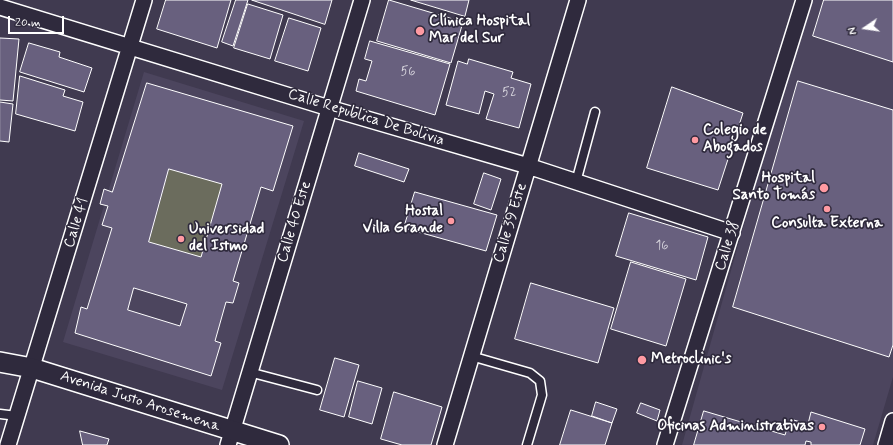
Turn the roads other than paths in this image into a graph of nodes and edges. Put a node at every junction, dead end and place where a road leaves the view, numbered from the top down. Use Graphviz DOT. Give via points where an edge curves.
graph roads {
  1 [pos="144,0"];
  2 [pos="362,0"];
  3 [pos="578,0"];
  4 [pos="804,0"];
  5 [pos="0,7"];
  6 [pos="130,46"];
  7 [pos="329,108"];
  8 [pos="595,112"];
  9 [pos="528,166"];
  10 [pos="576,182"];
  11 [pos="732,233"];
  12 [pos="471,356"];
  13 [pos="0,362"];
  14 [pos="32,368"];
  15 [pos="249,372"];
  16 [pos="317,390"];
  17 [pos="0,414"];
  18 [pos="17,416"];
  19 [pos="893,421"];
  20 [pos="230,438"];
  21 [pos="8,445"];
  22 [pos="279,445"];
  23 [pos="445,445"];
  24 [pos="527,445"];
  25 [pos="665,445"];
  26 [pos="886,445"];
  1 -- 6 [label="street, Calle 41"];
  2 -- 7 [label="street, Calle 40 Este"];
  3 -- 9 [label="street, Calle 39 Este"];
  4 -- 11 [label="street, Calle 38"];
  5 -- 6 [label="street, Calle Republica De Bolivia"];
  6 -- 7 [label="street, Calle Republica De Bolivia"];
  6 -- 14 [label="street, Calle 41"];
  7 -- 9 [label="street, Calle Republica De Bolivia"];
  7 -- 15 [label="street, Calle 40 Este"];
  8 -- 10 [label="lane"];
  9 -- 10 [label="street, Calle Republica De Bolivia"];
  9 -- 12 [label="street, Calle 39 Este"];
  10 -- 11 [label="street, Calle Republica De Bolivia"];
  11 -- 25 [label="street, Calle 38"];
  12 -- 23 [label="street, Calle 39 Este"];
  12 -- 24 [label="lane" via="530,373 540,381 542,395"];
  13 -- 14 [label="street, Avenida Justo Arosemena"];
  14 -- 18 [label="street, Calle 41"];
  14 -- 20 [label="street, Avenida Justo Arosemena"];
  15 -- 16 [label="lane"];
  15 -- 20 [label="street, Calle 40 Este"];
  17 -- 18 [label="lane"];
  18 -- 21 [label="street, Calle 41"];
  19 -- 26 [label="street"];
  20 -- 22 [label="street, Avenida Justo Arosemena"];
}
